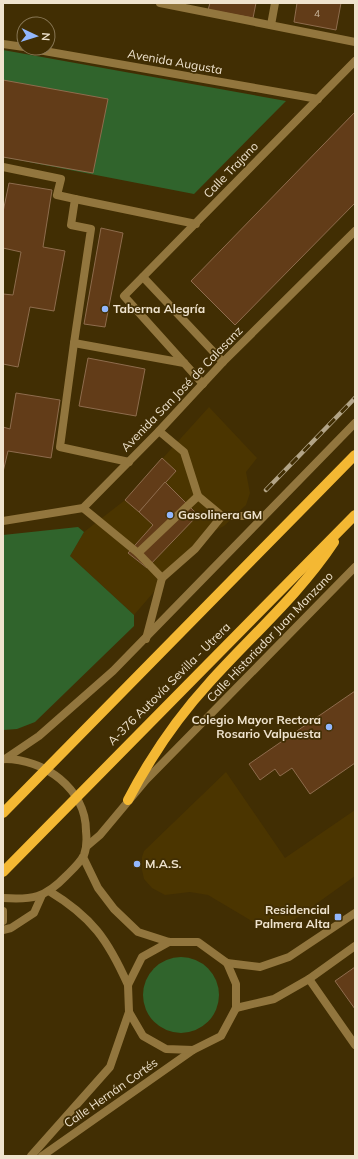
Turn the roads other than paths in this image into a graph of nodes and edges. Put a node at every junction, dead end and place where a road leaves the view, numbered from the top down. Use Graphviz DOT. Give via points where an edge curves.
graph roads {
  1 [pos="160,3"];
  2 [pos="274,3"];
  3 [pos="271,25"];
  4 [pos="355,42"];
  5 [pos="3,44"];
  6 [pos="16,46"];
  7 [pos="56,53"];
  8 [pos="355,61"];
  9 [pos="318,99"];
  10 [pos="3,167"];
  11 [pos="75,199"];
  12 [pos="196,224"];
  13 [pos="355,231"];
  14 [pos="143,277"];
  15 [pos="74,343"];
  16 [pos="223,362"];
  17 [pos="184,363"];
  18 [pos="203,384"];
  19 [pos="355,423"];
  20 [pos="159,431"];
  21 [pos="355,455"];
  22 [pos="128,462"];
  23 [pos="198,496"];
  24 [pos="83,508"];
  25 [pos="355,515"];
  26 [pos="222,516"];
  27 [pos="263,516"];
  28 [pos="3,521"];
  29 [pos="347,523"];
  30 [pos="138,553"];
  31 [pos="355,567"];
  32 [pos="162,578"];
  33 [pos="146,639"];
  34 [pos="4,759"];
  35 [pos="45,769"];
  36 [pos="77,797"];
  37 [pos="128,800"];
  38 [pos="3,813"];
  39 [pos="87,846"];
  40 [pos="83,857"];
  41 [pos="3,872"];
  42 [pos="46,893"];
  43 [pos="3,898"];
  44 [pos="3,911"];
  45 [pos="355,913"];
  46 [pos="3,921"];
  47 [pos="3,930"];
  48 [pos="168,942"];
  49 [pos="355,946"];
  50 [pos="227,963"];
  51 [pos="309,979"];
  52 [pos="128,985"];
  53 [pos="236,1008"];
  54 [pos="129,1012"];
  55 [pos="355,1045"];
  56 [pos="193,1050"];
  57 [pos="32,1156"];
  58 [pos="42,1156"];
  1 -- 3 [label="street"];
  2 -- 3 [label="street"];
  3 -- 4 [label="street"];
  5 -- 6 [label="street, Avenida Augusta"];
  7 -- 9 [label="street, Avenida Augusta"];
  8 -- 9 [label="street, Calle Trajano"];
  9 -- 12 [label="street, Calle Trajano"];
  10 -- 11 [label="street" via="61,179 57,195"];
  11 -- 12 [label="street"];
  11 -- 15 [label="street" via="71,225 91,229"];
  12 -- 14 [label="street, Calle Trajano"];
  13 -- 16 [label="street, Avenida San José de Calasanz"];
  14 -- 16 [label="street"];
  14 -- 17 [label="street, Calle Trajano" via="124,296"];
  15 -- 17 [label="street"];
  15 -- 22 [label="street" via="60,446"];
  16 -- 18 [label="street, Avenida San José de Calasanz"];
  17 -- 18 [label="street"];
  18 -- 20 [label="street, Avenida San José de Calasanz"];
  19 -- 27 [label="street"];
  20 -- 22 [label="street, Avenida San José de Calasanz"];
  20 -- 23 [label="street" via="184,452"];
  21 -- 35 [label="main road"];
  22 -- 24 [label="street, Avenida San José de Calasanz"];
  23 -- 26 [label="street"];
  23 -- 30 [label="street"];
  24 -- 28 [label="street"];
  24 -- 30 [label="street"];
  25 -- 29 [label="main road, A-376 Autovía Sevilla - Utrera"];
  26 -- 27 [label="street"];
  26 -- 32 [label="street" via="195,549"];
  27 -- 33 [label="street"];
  29 -- 36 [label="main road, A-376 Autovía Sevilla - Utrera"];
  29 -- 37 [label="main road" via="300,588 209,682 183,713 156,751"];
  30 -- 32 [label="street"];
  31 -- 37 [label="street, Calle Historiador Juan Manzano"];
  32 -- 33 [label="street"];
  33 -- 34 [label="street" via="83,699 39,736"];
  34 -- 35 [label="street" via="31,763"];
  35 -- 36 [label="street" via="63,781"];
  35 -- 38 [label="main road"];
  36 -- 39 [label="street" via="83,808"];
  36 -- 41 [label="main road, A-376 Autovía Sevilla - Utrera"];
  37 -- 39 [label="street, Calle Historiador Juan Manzano" via="100,835"];
  39 -- 40 [label="street"];
  40 -- 42 [label="street"];
  40 -- 48 [label="street" via="98,888 114,909 138,932"];
  42 -- 43 [label="street" via="22,899"];
  42 -- 47 [label="street" via="34,913 11,928"];
  42 -- 52 [label="street" via="72,905 95,927"];
  44 -- 46 [label="street"];
  45 -- 50 [label="street" via="289,957 260,967"];
  48 -- 50 [label="street" via="198,942"];
  48 -- 52 [label="street" via="142,957"];
  49 -- 51 [label="street"];
  50 -- 53 [label="street" via="236,984"];
  51 -- 53 [label="street" via="274,999"];
  51 -- 55 [label="street"];
  52 -- 54 [label="street"];
  53 -- 56 [label="street" via="221,1036"];
  54 -- 56 [label="street" via="143,1036 166,1049"];
  54 -- 57 [label="street, Calle Hernán Cortés" via="110,1067"];
  56 -- 58 [label="street, Calle Hernán Cortés"];
}
